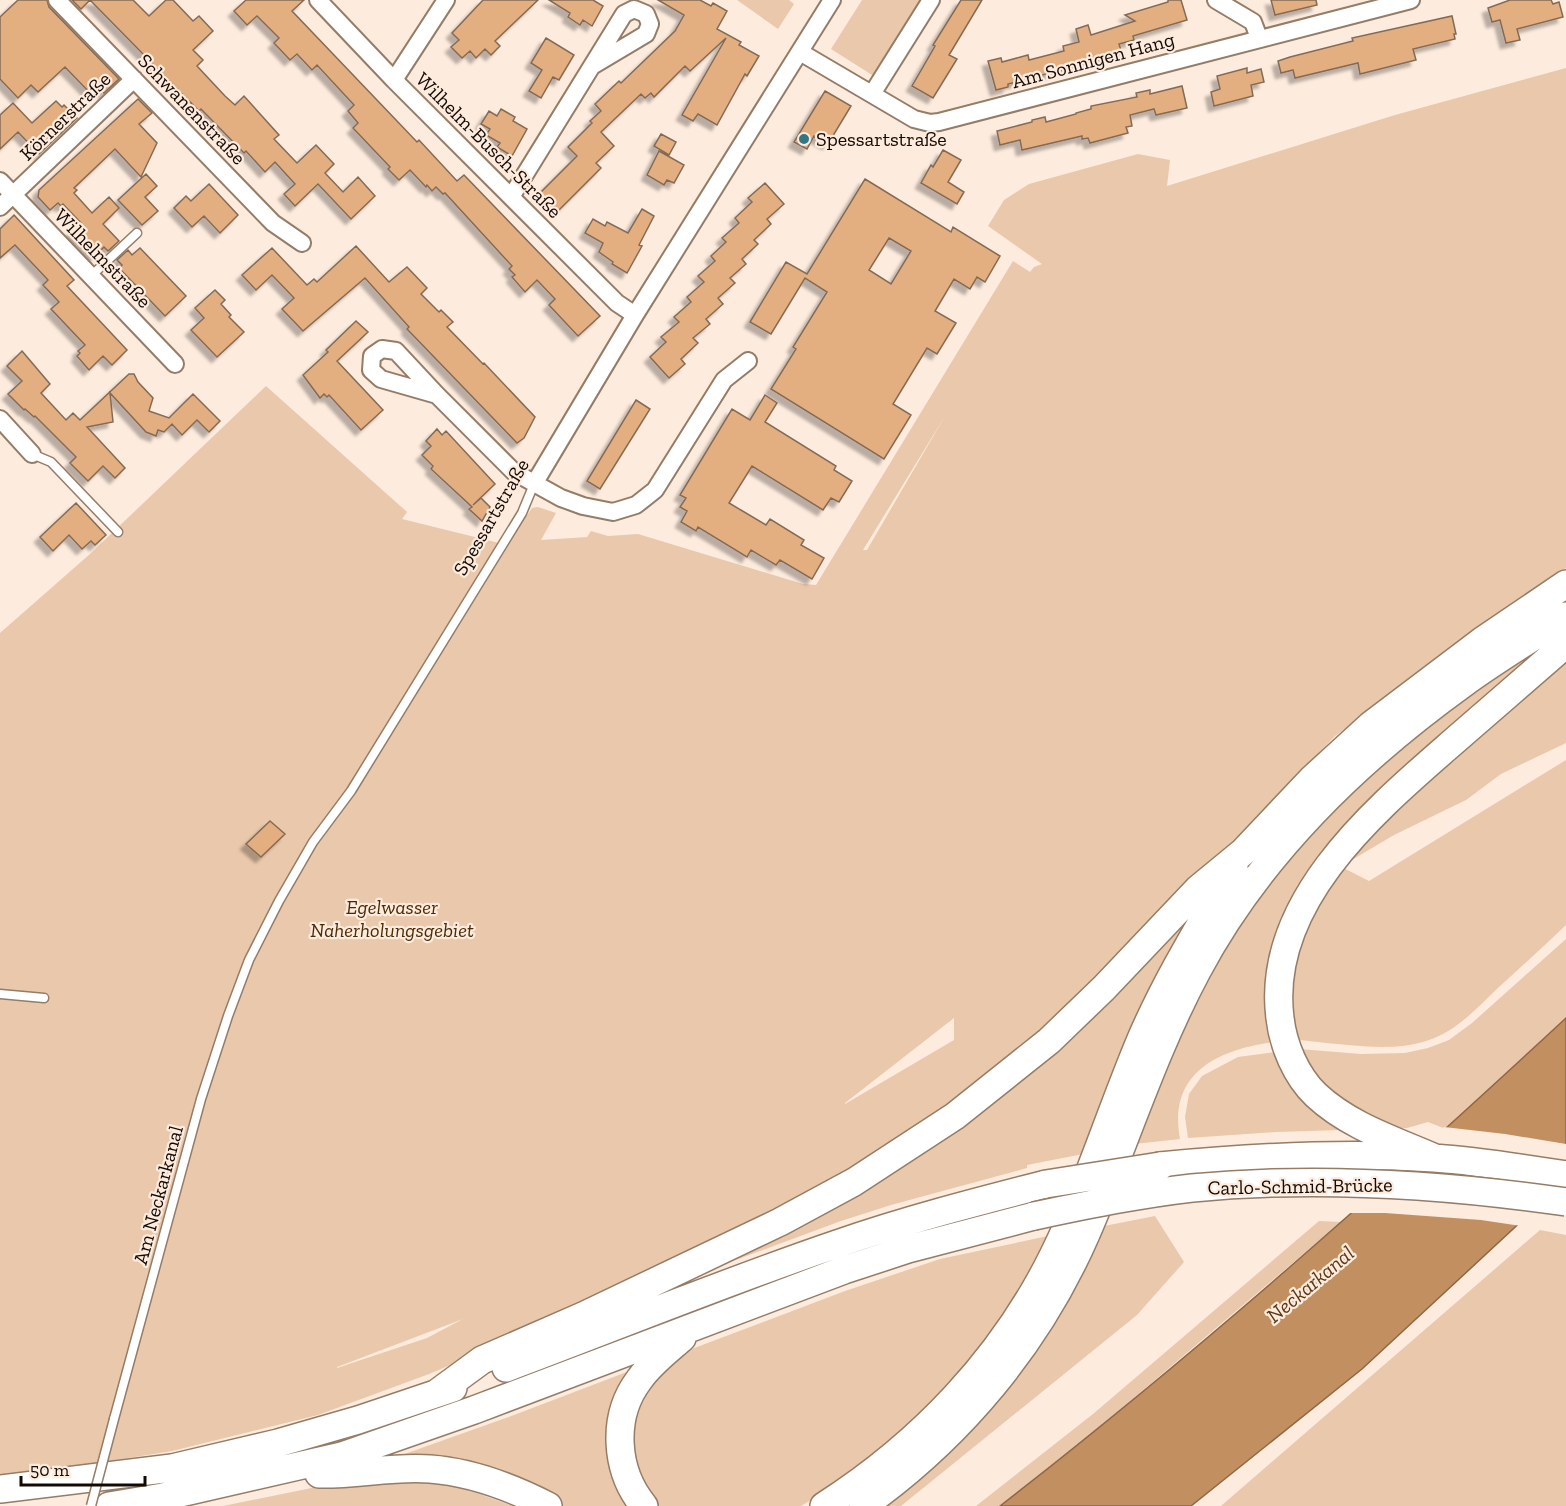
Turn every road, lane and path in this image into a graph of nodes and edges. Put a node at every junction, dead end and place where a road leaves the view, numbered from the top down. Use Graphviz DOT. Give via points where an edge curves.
graph roads {
  1 [pos="57,0"];
  2 [pos="318,0"];
  3 [pos="446,0"];
  4 [pos="832,0"];
  5 [pos="931,0"];
  6 [pos="1216,0"];
  7 [pos="1412,0"];
  8 [pos="1260,38"];
  9 [pos="800,52"];
  10 [pos="594,65"];
  11 [pos="134,79"];
  12 [pos="394,80"];
  13 [pos="872,94"];
  14 [pos="0,181"];
  15 [pos="13,195"];
  16 [pos="511,197"];
  17 [pos="0,207"];
  18 [pos="137,233"];
  19 [pos="302,243"];
  20 [pos="91,276"];
  21 [pos="635,315"];
  22 [pos="748,361"];
  23 [pos="176,364"];
  24 [pos="437,395"];
  25 [pos="0,419"];
  26 [pos="32,454"];
  27 [pos="534,484"];
  28 [pos="118,532"];
  29 [pos="1566,584"];
  30 [pos="1566,616"];
  31 [pos="1566,644"];
  32 [pos="1242,852"];
  33 [pos="279,901"];
  34 [pos="0,994"];
  35 [pos="44,998"];
  36 [pos="1435,1158"];
  37 [pos="1566,1175"];
  38 [pos="1566,1202"];
  39 [pos="696,1325"];
  40 [pos="437,1393"];
  41 [pos="276,1472"];
  42 [pos="0,1489"];
  43 [pos="91,1506"];
  44 [pos="109,1506"];
  45 [pos="548,1506"];
  46 [pos="644,1506"];
  47 [pos="824,1506"];
  48 [pos="863,1506"];
  1 -- 11 [label="street, Schwanenstraße"];
  2 -- 12 [label="street, Wilhelm-Busch-Straße"];
  3 -- 12 [label="street"];
  4 -- 9 [label="street, Spessartstraße"];
  5 -- 13 [label="street"];
  6 -- 8 [label="street" via="1252,22"];
  7 -- 8 [label="street, Am Sonnigen Hang"];
  8 -- 13 [label="street, Am Sonnigen Hang" via="939,122 914,119"];
  9 -- 13 [label="street, Am Sonnigen Hang"];
  9 -- 21 [label="street, Spessartstraße"];
  10 -- 16 [label="street"];
  11 -- 15 [label="street, Körnerstraße"];
  11 -- 19 [label="street, Schwanenstraße" via="273,223"];
  12 -- 16 [label="street, Wilhelm-Busch-Straße"];
  14 -- 15 [label="street, Wilhelmstraße"];
  15 -- 17 [label="street, Körnerstraße"];
  15 -- 20 [label="street, Wilhelmstraße"];
  16 -- 21 [label="street, Wilhelm-Busch-Straße" via="617,303"];
  18 -- 20 [label="lane"];
  20 -- 23 [label="street, Wilhelmstraße"];
  21 -- 27 [label="street, Spessartstraße"];
  22 -- 27 [label="street" via="724,381 655,490 636,505 613,512 583,506"];
  24 -- 27 [label="street" via="514,472"];
  25 -- 26 [label="street"];
  26 -- 28 [label="lane" via="51,462"];
  27 -- 33 [label="lane, Spessartstraße" via="522,513"];
  29 -- 32 [label="highway" via="1482,641 1371,725"];
  30 -- 48 [label="highway" via="1466,681 1418,718 1345,781 1290,836 1197,970 1163,1041 1086,1235 1034,1330 957,1426 927,1456"];
  31 -- 36 [label="highway" via="1359,828 1311,893 1281,966 1277,1001 1281,1032 1294,1066 1314,1093 1361,1126"];
  32 -- 40 [label="highway" via="1198,889 1049,1041 907,1149 780,1222 482,1360"];
  32 -- 47 [label="highway" via="1165,988 1065,1229 1015,1320 966,1385 911,1443"];
  33 -- 43 [label="lane, Am Neckarkanal, bridge" via="249,960 201,1099"];
  34 -- 35 [label="lane"];
  36 -- 37 [label="highway, Carlo-Schmid-Brücke"];
  36 -- 40 [label="highway, Carlo-Schmid-Brücke, bridge" via="1295,1156 1217,1160 1046,1184 837,1244"];
  38 -- 39 [label="highway, Carlo-Schmid-Brücke, bridge" via="1463,1188 1319,1182 1191,1188 1034,1216 908,1249"];
  39 -- 41 [label="highway, Carlo-Schmid-Brücke" via="474,1410 342,1456"];
  39 -- 46 [label="highway" via="652,1364 626,1405 620,1428 622,1459 631,1487"];
  40 -- 42 [label="highway, Carlo-Schmid-Brücke" via="278,1443 172,1468"];
  41 -- 44 [label="highway"];
  41 -- 45 [label="highway" via="334,1474 429,1469 504,1485"];
}
